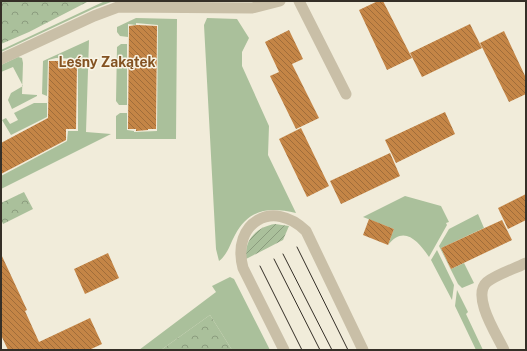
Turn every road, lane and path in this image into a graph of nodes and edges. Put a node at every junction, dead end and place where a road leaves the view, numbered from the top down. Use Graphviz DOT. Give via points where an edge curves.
graph roads {
  1 [pos="280,1"];
  2 [pos="299,1"];
  3 [pos="1,59"];
  4 [pos="346,94"];
  5 [pos="526,263"];
  6 [pos="284,350"];
  7 [pos="363,350"];
  8 [pos="504,350"];
  1 -- 3 [label="street" via="252,8 118,7"];
  2 -- 4 [label="street"];
  5 -- 8 [label="street" via="488,281 482,290 482,303"];
  6 -- 7 [label="street" via="243,268 240,256 243,236 251,225 256,221 276,216 296,222 306,231"];
}
